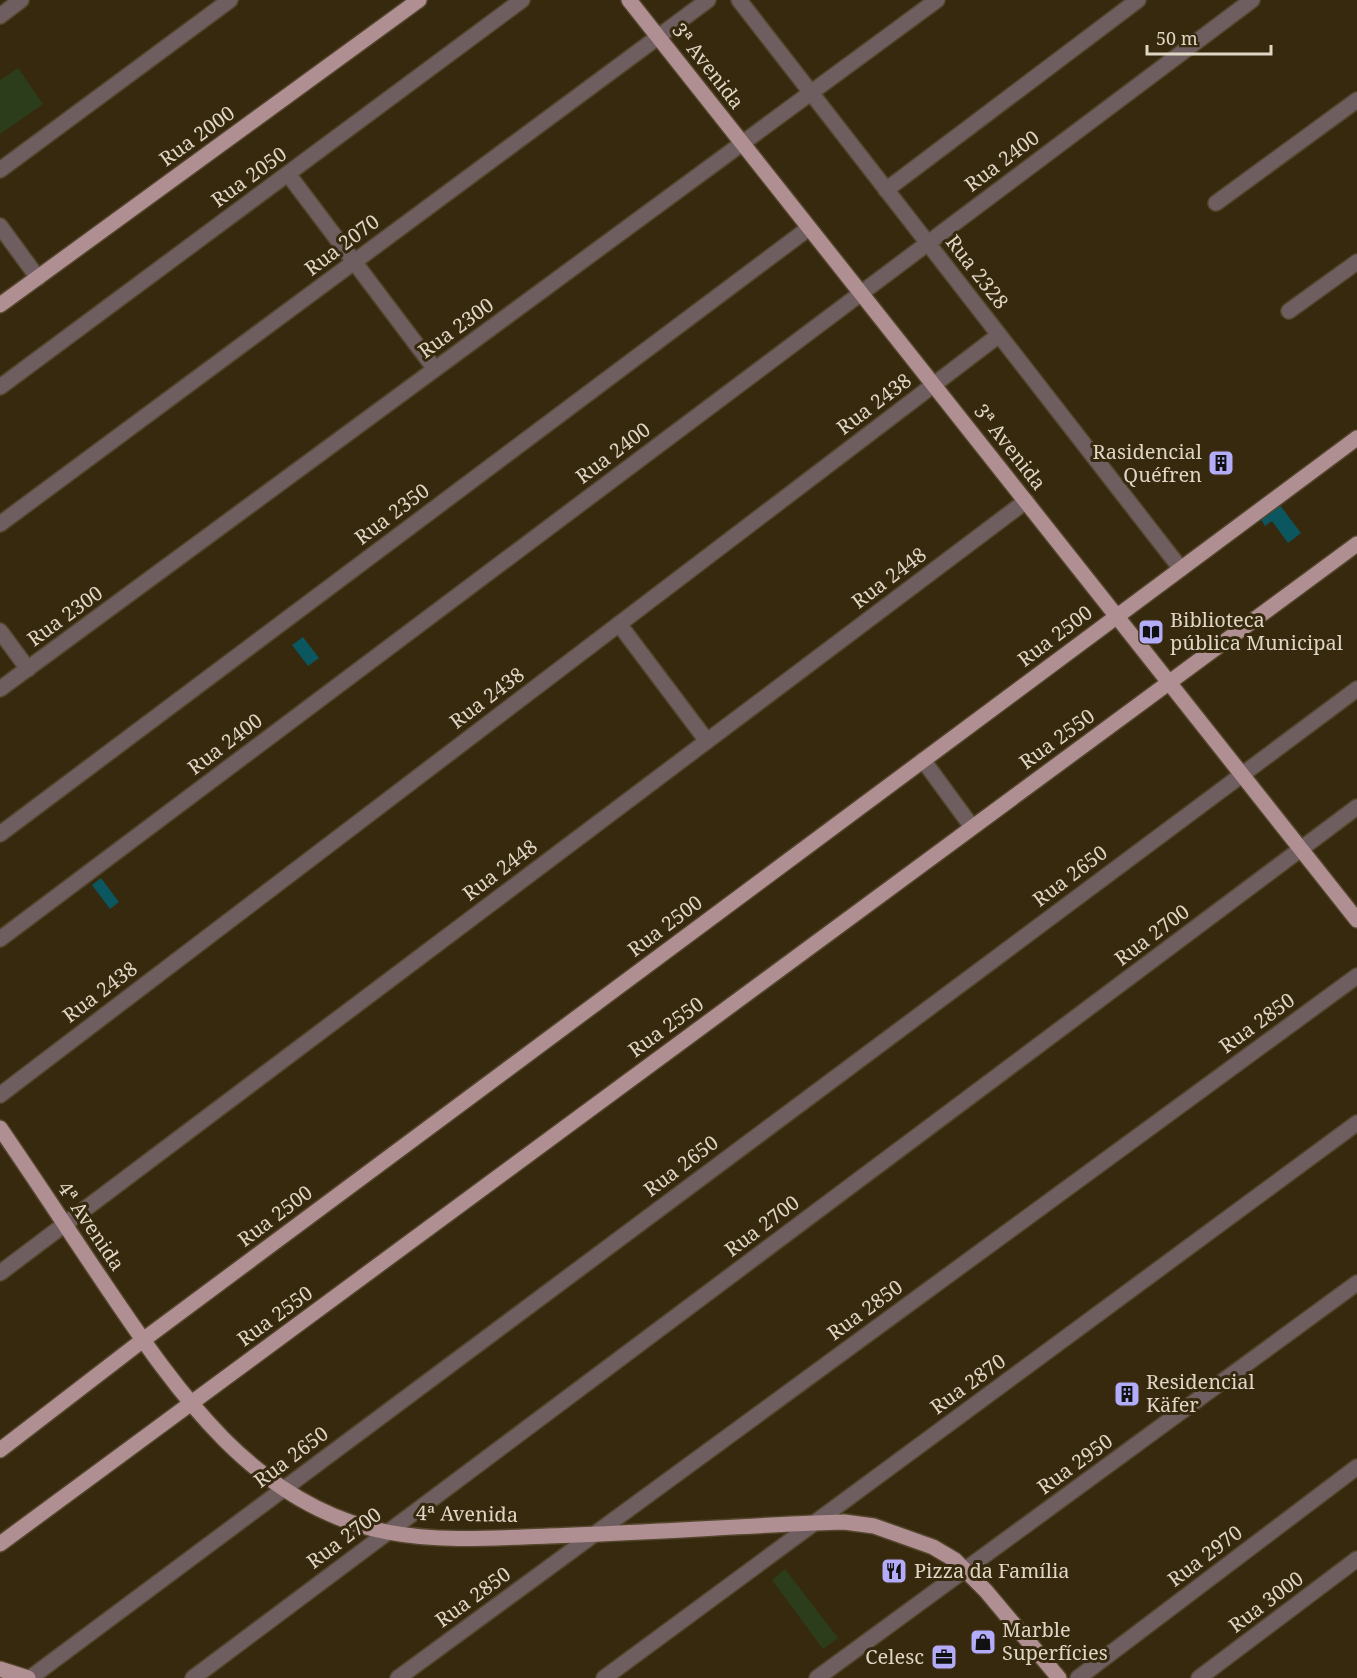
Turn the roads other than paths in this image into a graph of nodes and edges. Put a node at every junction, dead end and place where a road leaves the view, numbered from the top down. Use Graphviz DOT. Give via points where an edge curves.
graph roads {
  1 [pos="21,0"];
  2 [pos="230,0"];
  3 [pos="419,0"];
  4 [pos="522,0"];
  5 [pos="629,0"];
  6 [pos="708,0"];
  7 [pos="739,0"];
  8 [pos="937,0"];
  9 [pos="1138,0"];
  10 [pos="1252,0"];
  11 [pos="0,16"];
  12 [pos="658,37"];
  13 [pos="811,93"];
  14 [pos="1357,100"];
  15 [pos="742,143"];
  16 [pos="0,170"];
  17 [pos="288,174"];
  18 [pos="886,190"];
  19 [pos="1216,202"];
  20 [pos="0,226"];
  21 [pos="809,228"];
  22 [pos="928,243"];
  23 [pos="355,261"];
  24 [pos="1357,262"];
  25 [pos="38,278"];
  26 [pos="861,293"];
  27 [pos="0,305"];
  28 [pos="1289,311"];
  29 [pos="999,335"];
  30 [pos="435,369"];
  31 [pos="934,384"];
  32 [pos="0,387"];
  33 [pos="1357,438"];
  34 [pos="1026,501"];
  35 [pos="0,524"];
  36 [pos="1357,544"];
  37 [pos="1181,569"];
  38 [pos="1118,616"];
  39 [pos="619,624"];
  40 [pos="0,631"];
  41 [pos="28,669"];
  42 [pos="1170,682"];
  43 [pos="1357,688"];
  44 [pos="0,690"];
  45 [pos="707,741"];
  46 [pos="923,760"];
  47 [pos="1242,774"];
  48 [pos="1357,807"];
  49 [pos="972,828"];
  50 [pos="0,834"];
  51 [pos="1301,849"];
  52 [pos="1354,910"];
  53 [pos="0,939"];
  54 [pos="1357,975"];
  55 [pos="0,1095"];
  56 [pos="1357,1123"];
  57 [pos="0,1128"];
  58 [pos="65,1225"];
  59 [pos="0,1273"];
  60 [pos="1357,1283"];
  61 [pos="143,1340"];
  62 [pos="191,1403"];
  63 [pos="0,1450"];
  64 [pos="1357,1467"];
  65 [pos="282,1490"];
  66 [pos="815,1523"];
  67 [pos="388,1532"];
  68 [pos="594,1534"];
  69 [pos="0,1544"];
  70 [pos="1357,1559"];
  71 [pos="966,1569"];
  72 [pos="0,1669"];
  73 [pos="29,1678"];
  74 [pos="193,1678"];
  75 [pos="398,1678"];
  76 [pos="604,1678"];
  77 [pos="817,1678"];
  78 [pos="1059,1678"];
  79 [pos="1078,1678"];
  80 [pos="1199,1678"];
  1 -- 11 [label="street"];
  2 -- 16 [label="street"];
  3 -- 25 [label="main road, Rua 2000"];
  4 -- 17 [label="street, Rua 2050"];
  5 -- 12 [label="main road, 3ª Avenida"];
  6 -- 12 [label="street, Rua 2070"];
  7 -- 13 [label="street, Rua 2328"];
  8 -- 13 [label="street, Rua 2300"];
  9 -- 18 [label="street"];
  10 -- 22 [label="street, Rua 2400"];
  12 -- 15 [label="main road, 3ª Avenida"];
  12 -- 23 [label="street, Rua 2070"];
  13 -- 15 [label="street, Rua 2300"];
  13 -- 18 [label="street, Rua 2328"];
  14 -- 19 [label="street"];
  15 -- 21 [label="main road, 3ª Avenida"];
  15 -- 30 [label="street, Rua 2300"];
  17 -- 23 [label="street"];
  17 -- 32 [label="street, Rua 2050"];
  18 -- 22 [label="street, Rua 2328"];
  20 -- 25 [label="street"];
  21 -- 26 [label="main road, 3ª Avenida"];
  21 -- 50 [label="street, Rua 2350"];
  22 -- 26 [label="street, Rua 2400"];
  22 -- 29 [label="street, Rua 2328"];
  23 -- 30 [label="street"];
  23 -- 35 [label="street, Rua 2070"];
  24 -- 28 [label="street"];
  25 -- 27 [label="main road, Rua 2000"];
  26 -- 31 [label="main road, 3ª Avenida"];
  26 -- 53 [label="street, Rua 2400"];
  29 -- 31 [label="street, Rua 2438"];
  29 -- 37 [label="street, Rua 2328"];
  30 -- 41 [label="street, Rua 2300"];
  31 -- 34 [label="main road, 3ª Avenida"];
  31 -- 39 [label="street, Rua 2438"];
  33 -- 37 [label="main road, Rua 2500"];
  34 -- 38 [label="main road, 3ª Avenida"];
  34 -- 45 [label="street, Rua 2448"];
  36 -- 42 [label="main road, Rua 2550"];
  37 -- 38 [label="main road, Rua 2500"];
  38 -- 42 [label="main road, 3ª Avenida"];
  38 -- 46 [label="main road, Rua 2500"];
  39 -- 45 [label="street"];
  39 -- 55 [label="street, Rua 2438"];
  40 -- 41 [label="street"];
  41 -- 44 [label="street, Rua 2300"];
  42 -- 47 [label="main road, 3ª Avenida"];
  42 -- 49 [label="main road, Rua 2550"];
  43 -- 47 [label="street, Rua 2650"];
  45 -- 58 [label="street, Rua 2448"];
  46 -- 49 [label="street"];
  46 -- 61 [label="main road, Rua 2500"];
  47 -- 51 [label="main road, 3ª Avenida"];
  47 -- 65 [label="street, Rua 2650"];
  48 -- 51 [label="street, Rua 2700"];
  49 -- 62 [label="main road, Rua 2550"];
  51 -- 52 [label="main road, 3ª Avenida"];
  51 -- 67 [label="street, Rua 2700"];
  54 -- 68 [label="street, Rua 2850"];
  56 -- 66 [label="street, Rua 2870"];
  57 -- 58 [label="main road, 4ª Avenida"];
  58 -- 59 [label="street, Rua 2448"];
  58 -- 61 [label="main road, 4ª Avenida"];
  60 -- 71 [label="street, Rua 2950"];
  61 -- 62 [label="main road, 4ª Avenida"];
  61 -- 63 [label="main road, Rua 2500"];
  62 -- 65 [label="main road, 4ª Avenida" via="230,1448"];
  62 -- 69 [label="main road, Rua 2550"];
  64 -- 79 [label="street, Rua 2970"];
  65 -- 67 [label="main road, 4ª Avenida" via="329,1513"];
  65 -- 73 [label="street, Rua 2650"];
  66 -- 68 [label="main road, 4ª Avenida"];
  66 -- 71 [label="main road, 4ª Avenida" via="874,1526 933,1547"];
  66 -- 76 [label="street, Rua 2870"];
  67 -- 68 [label="main road, 4ª Avenida" via="466,1538"];
  67 -- 74 [label="street, Rua 2700"];
  68 -- 75 [label="street, Rua 2850"];
  70 -- 80 [label="street, Rua 3000"];
  71 -- 77 [label="street, Rua 2950"];
  71 -- 78 [label="main road, 4ª Avenida"];
  72 -- 73 [label="main road"];
}
